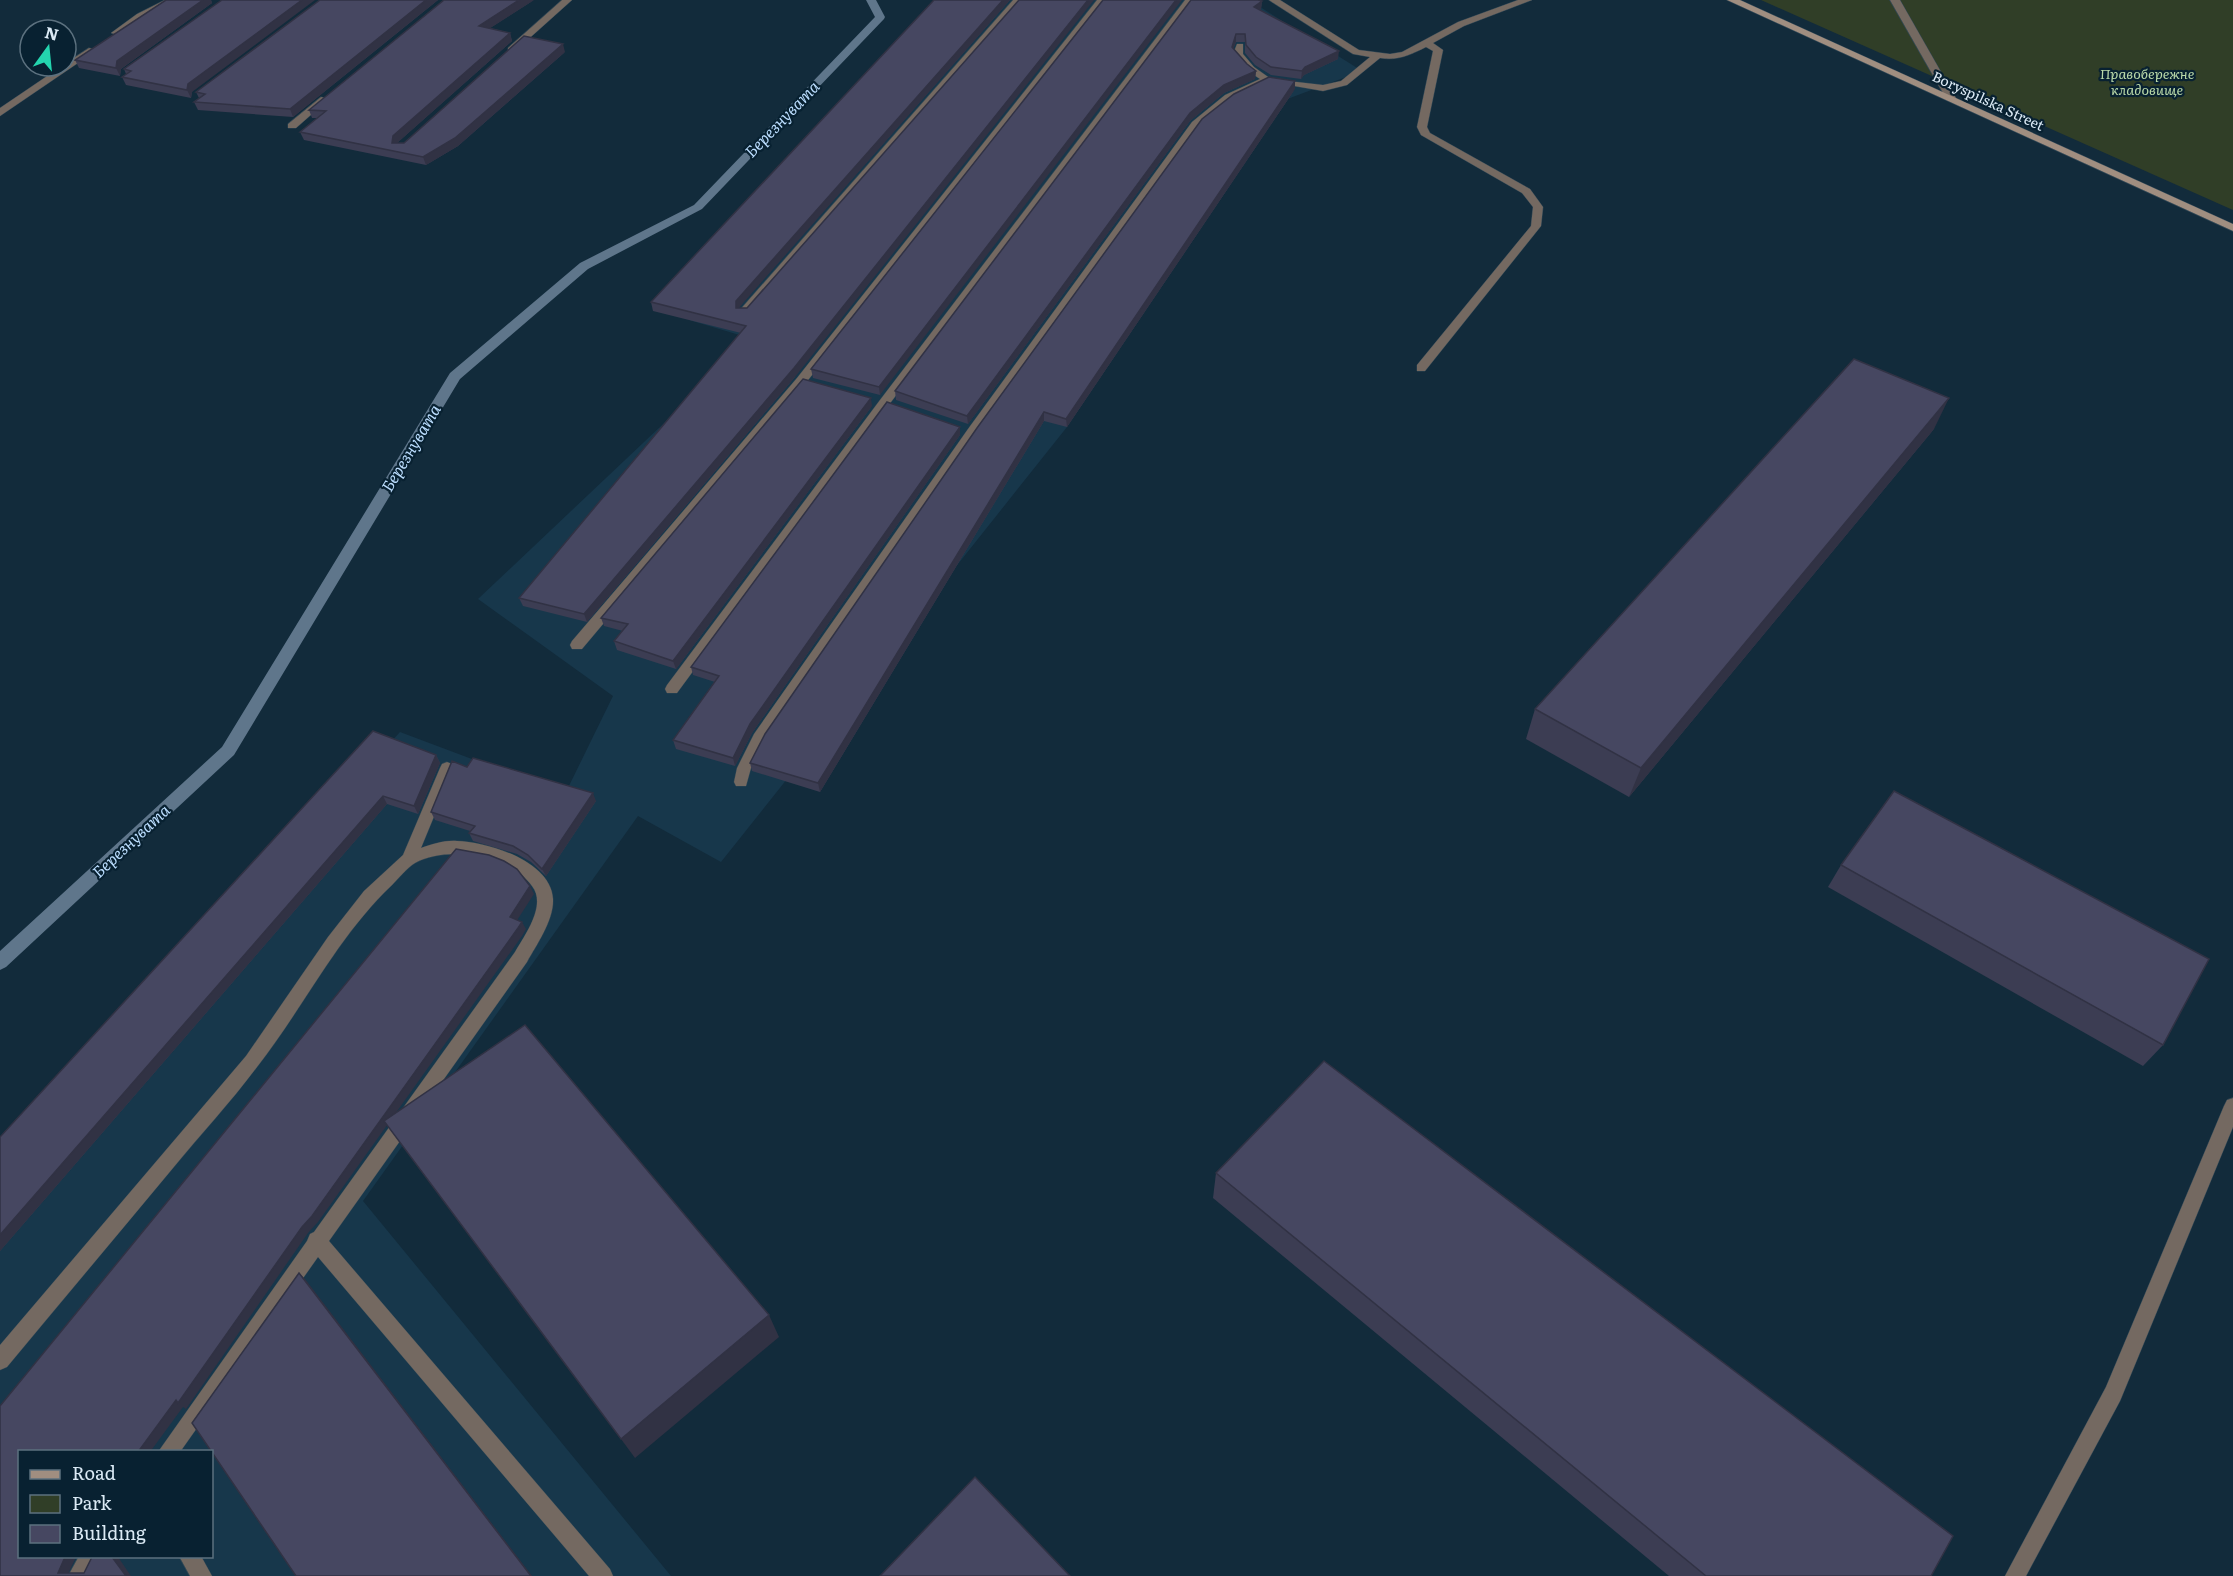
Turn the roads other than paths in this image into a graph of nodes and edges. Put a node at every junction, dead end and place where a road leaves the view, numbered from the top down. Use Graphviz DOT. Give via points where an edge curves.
graph roads {
  1 [pos="172,0"];
  2 [pos="567,0"];
  3 [pos="1018,0"];
  4 [pos="1102,0"];
  5 [pos="1190,0"];
  6 [pos="1274,0"];
  7 [pos="1527,0"];
  8 [pos="1732,0"];
  9 [pos="1895,0"];
  10 [pos="1423,43"];
  11 [pos="1240,46"];
  12 [pos="506,54"];
  13 [pos="1376,57"];
  14 [pos="1267,80"];
  15 [pos="328,96"];
  16 [pos="1952,100"];
  17 [pos="0,113"];
  18 [pos="291,126"];
  19 [pos="2233,228"];
  20 [pos="743,313"];
  21 [pos="1421,368"];
  22 [pos="578,645"];
  23 [pos="672,689"];
  24 [pos="447,768"];
  25 [pos="741,782"];
  26 [pos="409,859"];
  27 [pos="2233,1106"];
  28 [pos="316,1240"];
  29 [pos="0,1360"];
  30 [pos="169,1450"];
  31 [pos="91,1558"];
  32 [pos="190,1558"];
  33 [pos="78,1576"];
  34 [pos="202,1576"];
  35 [pos="603,1576"];
  36 [pos="2014,1576"];
  1 -- 17 [label="lane" via="140,12"];
  2 -- 12 [label="lane"];
  3 -- 20 [label="lane"];
  4 -- 22 [label="lane" via="806,382"];
  5 -- 23 [label="lane"];
  6 -- 13 [label="lane" via="1320,32 1356,52"];
  7 -- 10 [label="lane" via="1461,24"];
  8 -- 16 [label="main road, Boryspilska Street"];
  9 -- 16 [label="lane"];
  10 -- 13 [label="lane" via="1404,55"];
  10 -- 21 [label="lane" via="1438,50 1422,127 1426,135 1526,191 1538,207 1536,226"];
  11 -- 14 [label="lane" via="1238,54"];
  13 -- 14 [label="lane" via="1344,83 1323,88"];
  14 -- 25 [label="lane" via="1236,91 1196,124 967,430 759,738"];
  15 -- 18 [label="lane"];
  16 -- 19 [label="main road, Boryspilska Street"];
  24 -- 26 [label="lane"];
  26 -- 28 [label="lane" via="440,848 479,851 538,877 546,899 521,957"];
  26 -- 29 [label="lane" via="370,896 252,1061"];
  27 -- 36 [label="lane" via="2113,1394"];
  28 -- 30 [label="lane"];
  28 -- 35 [label="lane"];
  31 -- 33 [label="lane"];
  32 -- 34 [label="lane"];
}
